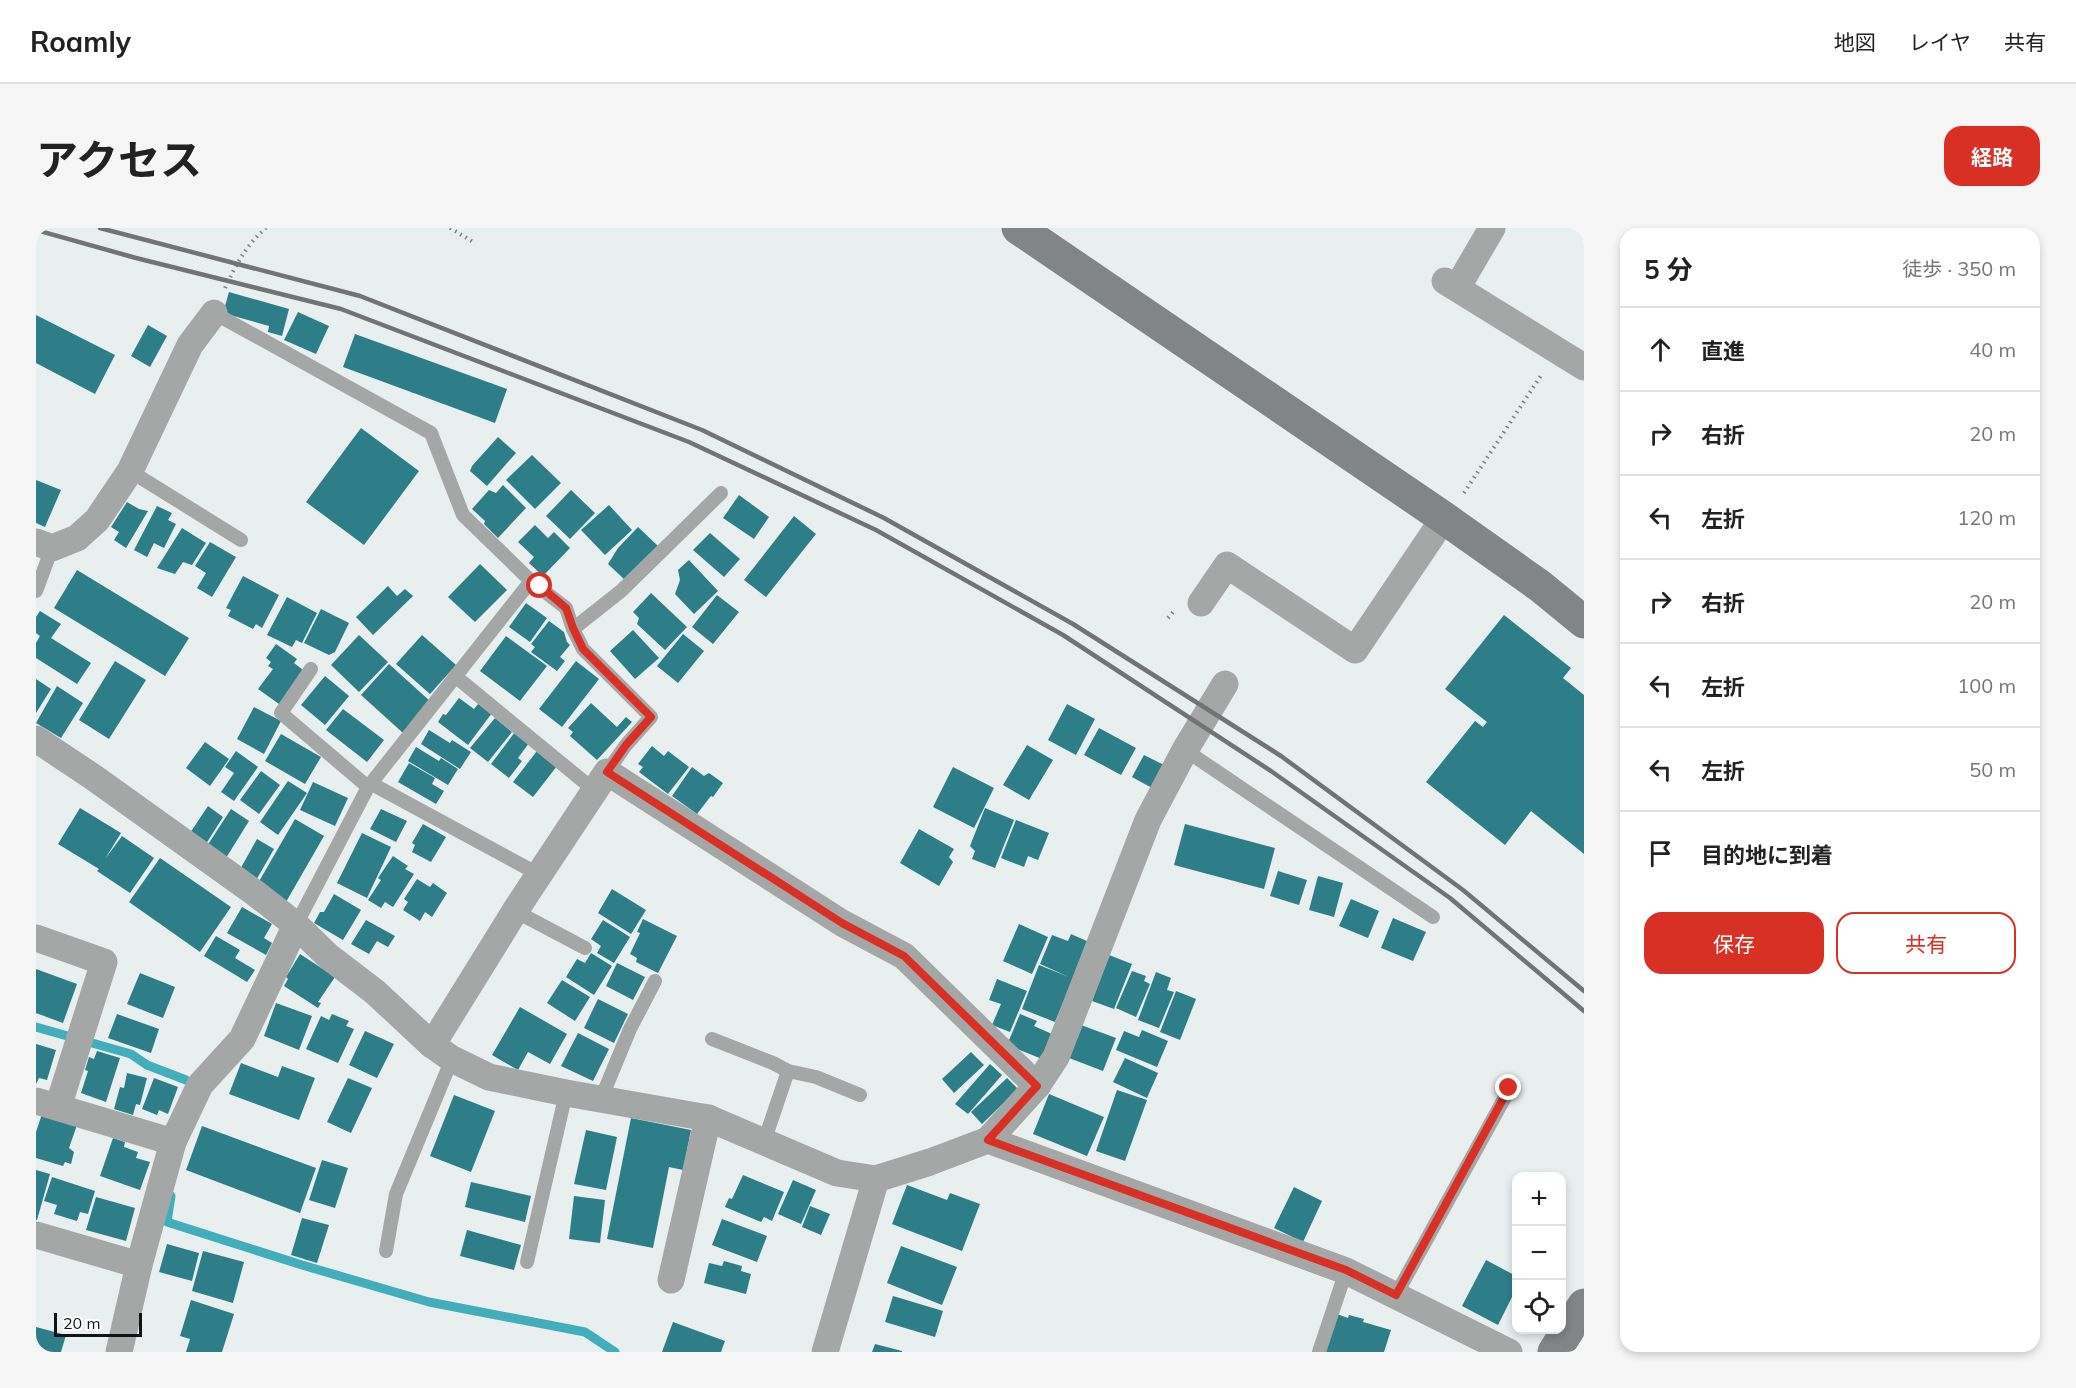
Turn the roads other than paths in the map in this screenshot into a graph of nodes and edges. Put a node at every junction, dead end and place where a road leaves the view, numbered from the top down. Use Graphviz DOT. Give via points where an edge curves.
graph roads {
  1 [pos="1018,228"];
  2 [pos="1492,228"];
  3 [pos="213,313"];
  4 [pos="1584,368"];
  5 [pos="130,471"];
  6 [pos="721,493"];
  7 [pos="1453,507"];
  8 [pos="241,540"];
  9 [pos="44,545"];
  10 [pos="531,581"];
  11 [pos="36,591"];
  12 [pos="1201,603"];
  13 [pos="1584,622"];
  14 [pos="573,628"];
  15 [pos="311,669"];
  16 [pos="454,676"];
  17 [pos="1225,684"];
  18 [pos="36,739"];
  19 [pos="1185,750"];
  20 [pos="600,781"];
  21 [pos="370,786"];
  22 [pos="540,875"];
  23 [pos="515,911"];
  24 [pos="1433,917"];
  25 [pos="296,925"];
  26 [pos="36,938"];
  27 [pos="585,948"];
  28 [pos="655,981"];
  29 [pos="712,1039"];
  30 [pos="442,1052"];
  31 [pos="788,1071"];
  32 [pos="1037,1086"];
  33 [pos="1509,1088"];
  34 [pos="566,1093"];
  35 [pos="860,1095"];
  36 [pos="601,1099"];
  37 [pos="47,1104"];
  38 [pos="708,1118"];
  39 [pos="988,1140"];
  40 [pos="173,1142"];
  41 [pos="764,1142"];
  42 [pos="876,1179"];
  43 [pos="36,1235"];
  44 [pos="386,1251"];
  45 [pos="527,1262"];
  46 [pos="139,1264"];
  47 [pos="1346,1270"];
  48 [pos="672,1280"];
  49 [pos="1396,1295"];
  50 [pos="1584,1305"];
  51 [pos="125,1350"];
  52 [pos="825,1352"];
  53 [pos="1319,1352"];
  54 [pos="1509,1352"];
  55 [pos="1554,1352"];
  1 -- 7 [label="street"];
  2 -- 4 [label="street" via="1451,284"];
  3 -- 5 [label="street" via="190,345"];
  3 -- 10 [label="lane" via="431,433 463,515"];
  5 -- 8 [label="lane"];
  5 -- 9 [label="street" via="97,520 77,538"];
  6 -- 14 [label="lane" via="621,591"];
  7 -- 12 [label="street" via="1355,650 1227,565"];
  7 -- 13 [label="street"];
  9 -- 11 [label="lane"];
  10 -- 14 [label="lane" via="566,608"];
  10 -- 16 [label="lane"];
  14 -- 20 [label="lane" via="583,649 651,717"];
  15 -- 21 [label="lane" via="281,713"];
  16 -- 20 [label="lane"];
  16 -- 21 [label="lane"];
  17 -- 19 [label="street"];
  18 -- 25 [label="street"];
  19 -- 24 [label="lane"];
  19 -- 32 [label="street" via="1148,820 1056,1058"];
  20 -- 22 [label="street"];
  20 -- 32 [label="street" via="904,956"];
  21 -- 22 [label="lane"];
  21 -- 25 [label="lane"];
  22 -- 23 [label="street"];
  23 -- 27 [label="lane"];
  23 -- 30 [label="street"];
  25 -- 30 [label="street"];
  25 -- 40 [label="street" via="242,1039 200,1085"];
  26 -- 37 [label="street" via="104,962"];
  28 -- 36 [label="lane"];
  29 -- 31 [label="lane"];
  30 -- 34 [label="street" via="489,1077"];
  30 -- 44 [label="lane" via="396,1194"];
  31 -- 35 [label="lane" via="816,1077"];
  31 -- 41 [label="lane"];
  32 -- 39 [label="street"];
  33 -- 49 [label="lane"];
  34 -- 36 [label="street"];
  34 -- 45 [label="lane"];
  36 -- 38 [label="street"];
  37 -- 40 [label="street"];
  38 -- 41 [label="street"];
  38 -- 48 [label="street"];
  39 -- 42 [label="street"];
  39 -- 47 [label="street"];
  40 -- 46 [label="street"];
  41 -- 42 [label="street" via="837,1173"];
  42 -- 52 [label="street"];
  43 -- 46 [label="street"];
  46 -- 51 [label="street"];
  47 -- 49 [label="street"];
  47 -- 53 [label="lane"];
  49 -- 54 [label="street"];
  50 -- 55 [label="street"];
}
